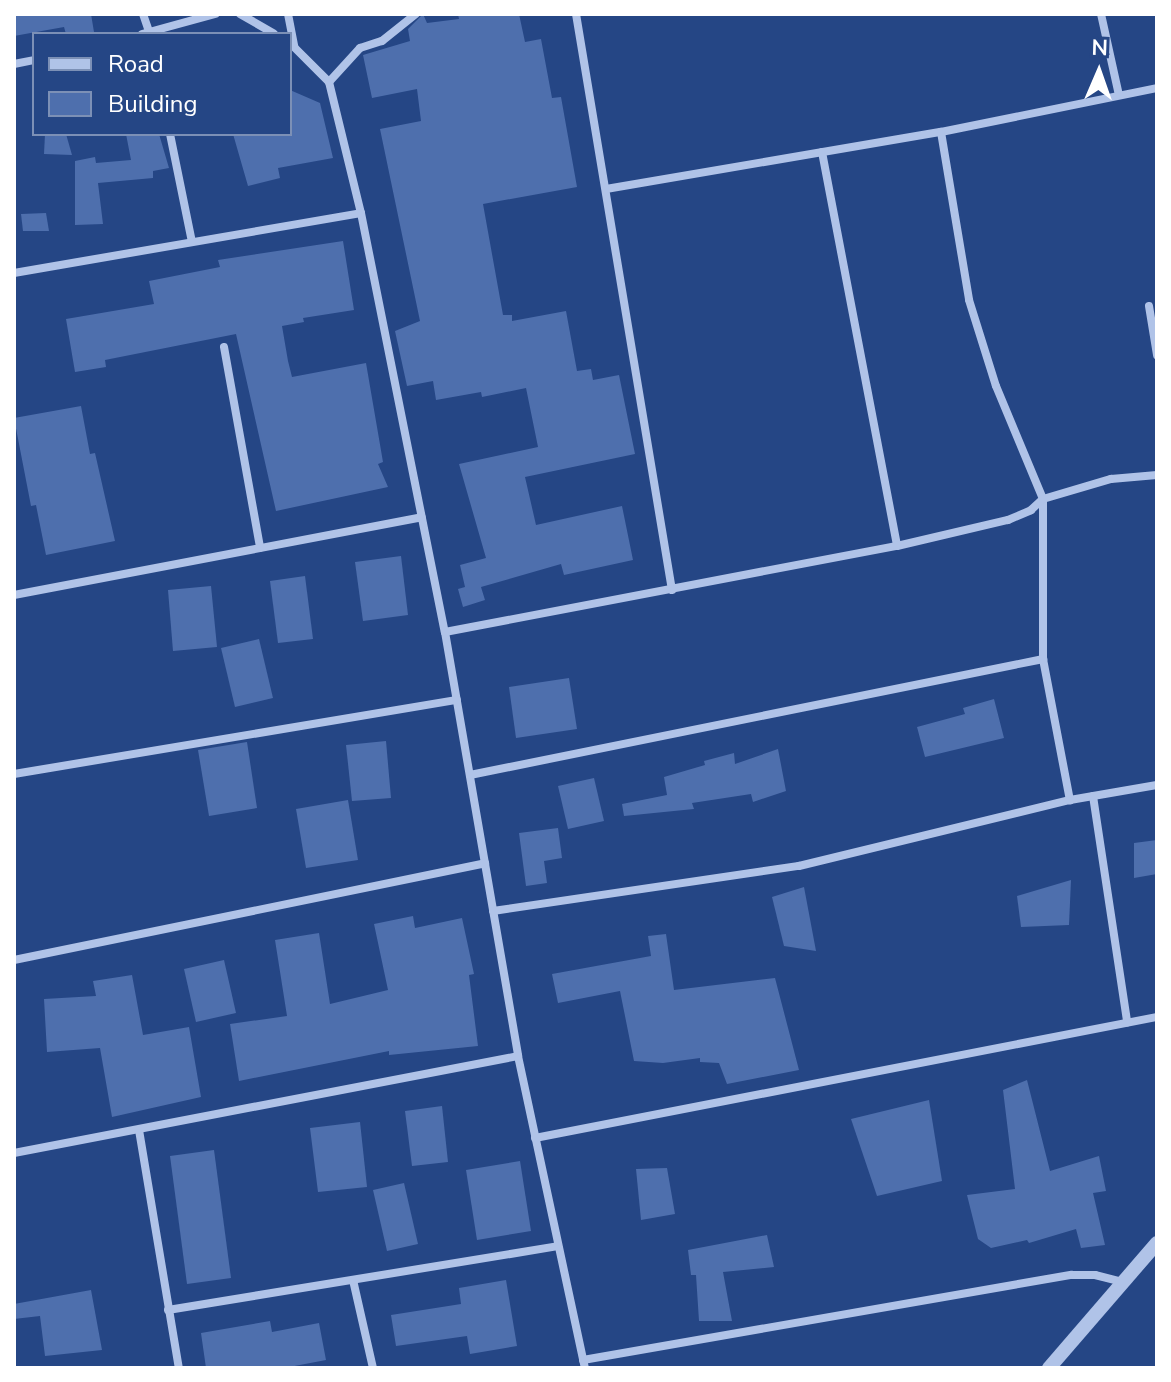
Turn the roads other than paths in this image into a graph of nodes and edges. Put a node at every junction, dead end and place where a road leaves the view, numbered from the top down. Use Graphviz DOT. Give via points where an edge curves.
graph roads {
  1 [pos="215,14"];
  2 [pos="240,14"];
  3 [pos="416,14"];
  4 [pos="576,14"];
  5 [pos="1101,14"];
  6 [pos="151,32"];
  7 [pos="271,32"];
  8 [pos="292,44"];
  9 [pos="329,82"];
  10 [pos="1157,88"];
  11 [pos="1119,95"];
  12 [pos="941,132"];
  13 [pos="170,136"];
  14 [pos="822,152"];
  15 [pos="606,189"];
  16 [pos="361,213"];
  17 [pos="192,242"];
  18 [pos="14,273"];
  19 [pos="1149,306"];
  20 [pos="224,347"];
  21 [pos="1157,355"];
  22 [pos="1157,475"];
  23 [pos="1043,499"];
  24 [pos="422,517"];
  25 [pos="897,546"];
  26 [pos="260,548"];
  27 [pos="672,590"];
  28 [pos="14,595"];
  29 [pos="445,632"];
  30 [pos="1043,659"];
  31 [pos="457,700"];
  32 [pos="14,774"];
  33 [pos="470,775"];
  34 [pos="1157,785"];
  35 [pos="1093,796"];
  36 [pos="1070,800"];
  37 [pos="485,863"];
  38 [pos="493,911"];
  39 [pos="14,960"];
  40 [pos="1157,1017"];
  41 [pos="1127,1022"];
  42 [pos="518,1056"];
  43 [pos="139,1130"];
  44 [pos="535,1138"];
  45 [pos="14,1153"];
  46 [pos="1157,1243"];
  47 [pos="558,1246"];
  48 [pos="353,1280"];
  49 [pos="1123,1282"];
  50 [pos="168,1310"];
  51 [pos="584,1364"];
  52 [pos="179,1368"];
  53 [pos="373,1368"];
  54 [pos="1049,1368"];
  1 -- 6 [label="street"];
  2 -- 7 [label="street"];
  3 -- 9 [label="street" via="382,41 360,48"];
  4 -- 15 [label="street"];
  5 -- 11 [label="street"];
  8 -- 9 [label="street"];
  9 -- 16 [label="street"];
  10 -- 11 [label="street"];
  11 -- 12 [label="street"];
  12 -- 14 [label="street"];
  12 -- 23 [label="street" via="969,300 996,386"];
  13 -- 17 [label="street"];
  14 -- 15 [label="street"];
  14 -- 25 [label="street"];
  15 -- 27 [label="street"];
  16 -- 17 [label="street"];
  16 -- 24 [label="street"];
  17 -- 18 [label="street"];
  19 -- 21 [label="street"];
  20 -- 26 [label="street"];
  22 -- 23 [label="street" via="1111,479"];
  23 -- 25 [label="street" via="1008,520"];
  23 -- 30 [label="street"];
  24 -- 26 [label="street"];
  24 -- 29 [label="street"];
  25 -- 27 [label="street"];
  26 -- 28 [label="street"];
  27 -- 29 [label="street"];
  29 -- 31 [label="street"];
  30 -- 33 [label="street"];
  30 -- 36 [label="street"];
  31 -- 32 [label="street"];
  31 -- 33 [label="street"];
  33 -- 37 [label="street"];
  34 -- 35 [label="street"];
  35 -- 36 [label="street"];
  35 -- 41 [label="street"];
  36 -- 38 [label="street" via="799,866"];
  37 -- 38 [label="street"];
  37 -- 39 [label="street"];
  38 -- 42 [label="street"];
  40 -- 41 [label="street"];
  41 -- 44 [label="street"];
  42 -- 43 [label="street"];
  42 -- 44 [label="street"];
  43 -- 45 [label="street"];
  43 -- 50 [label="street"];
  44 -- 47 [label="street"];
  46 -- 49 [label="street"];
  47 -- 48 [label="street"];
  47 -- 51 [label="street"];
  48 -- 50 [label="street"];
  48 -- 53 [label="street"];
  49 -- 51 [label="street" via="1072,1275"];
  49 -- 54 [label="street"];
  50 -- 52 [label="street"];
}
